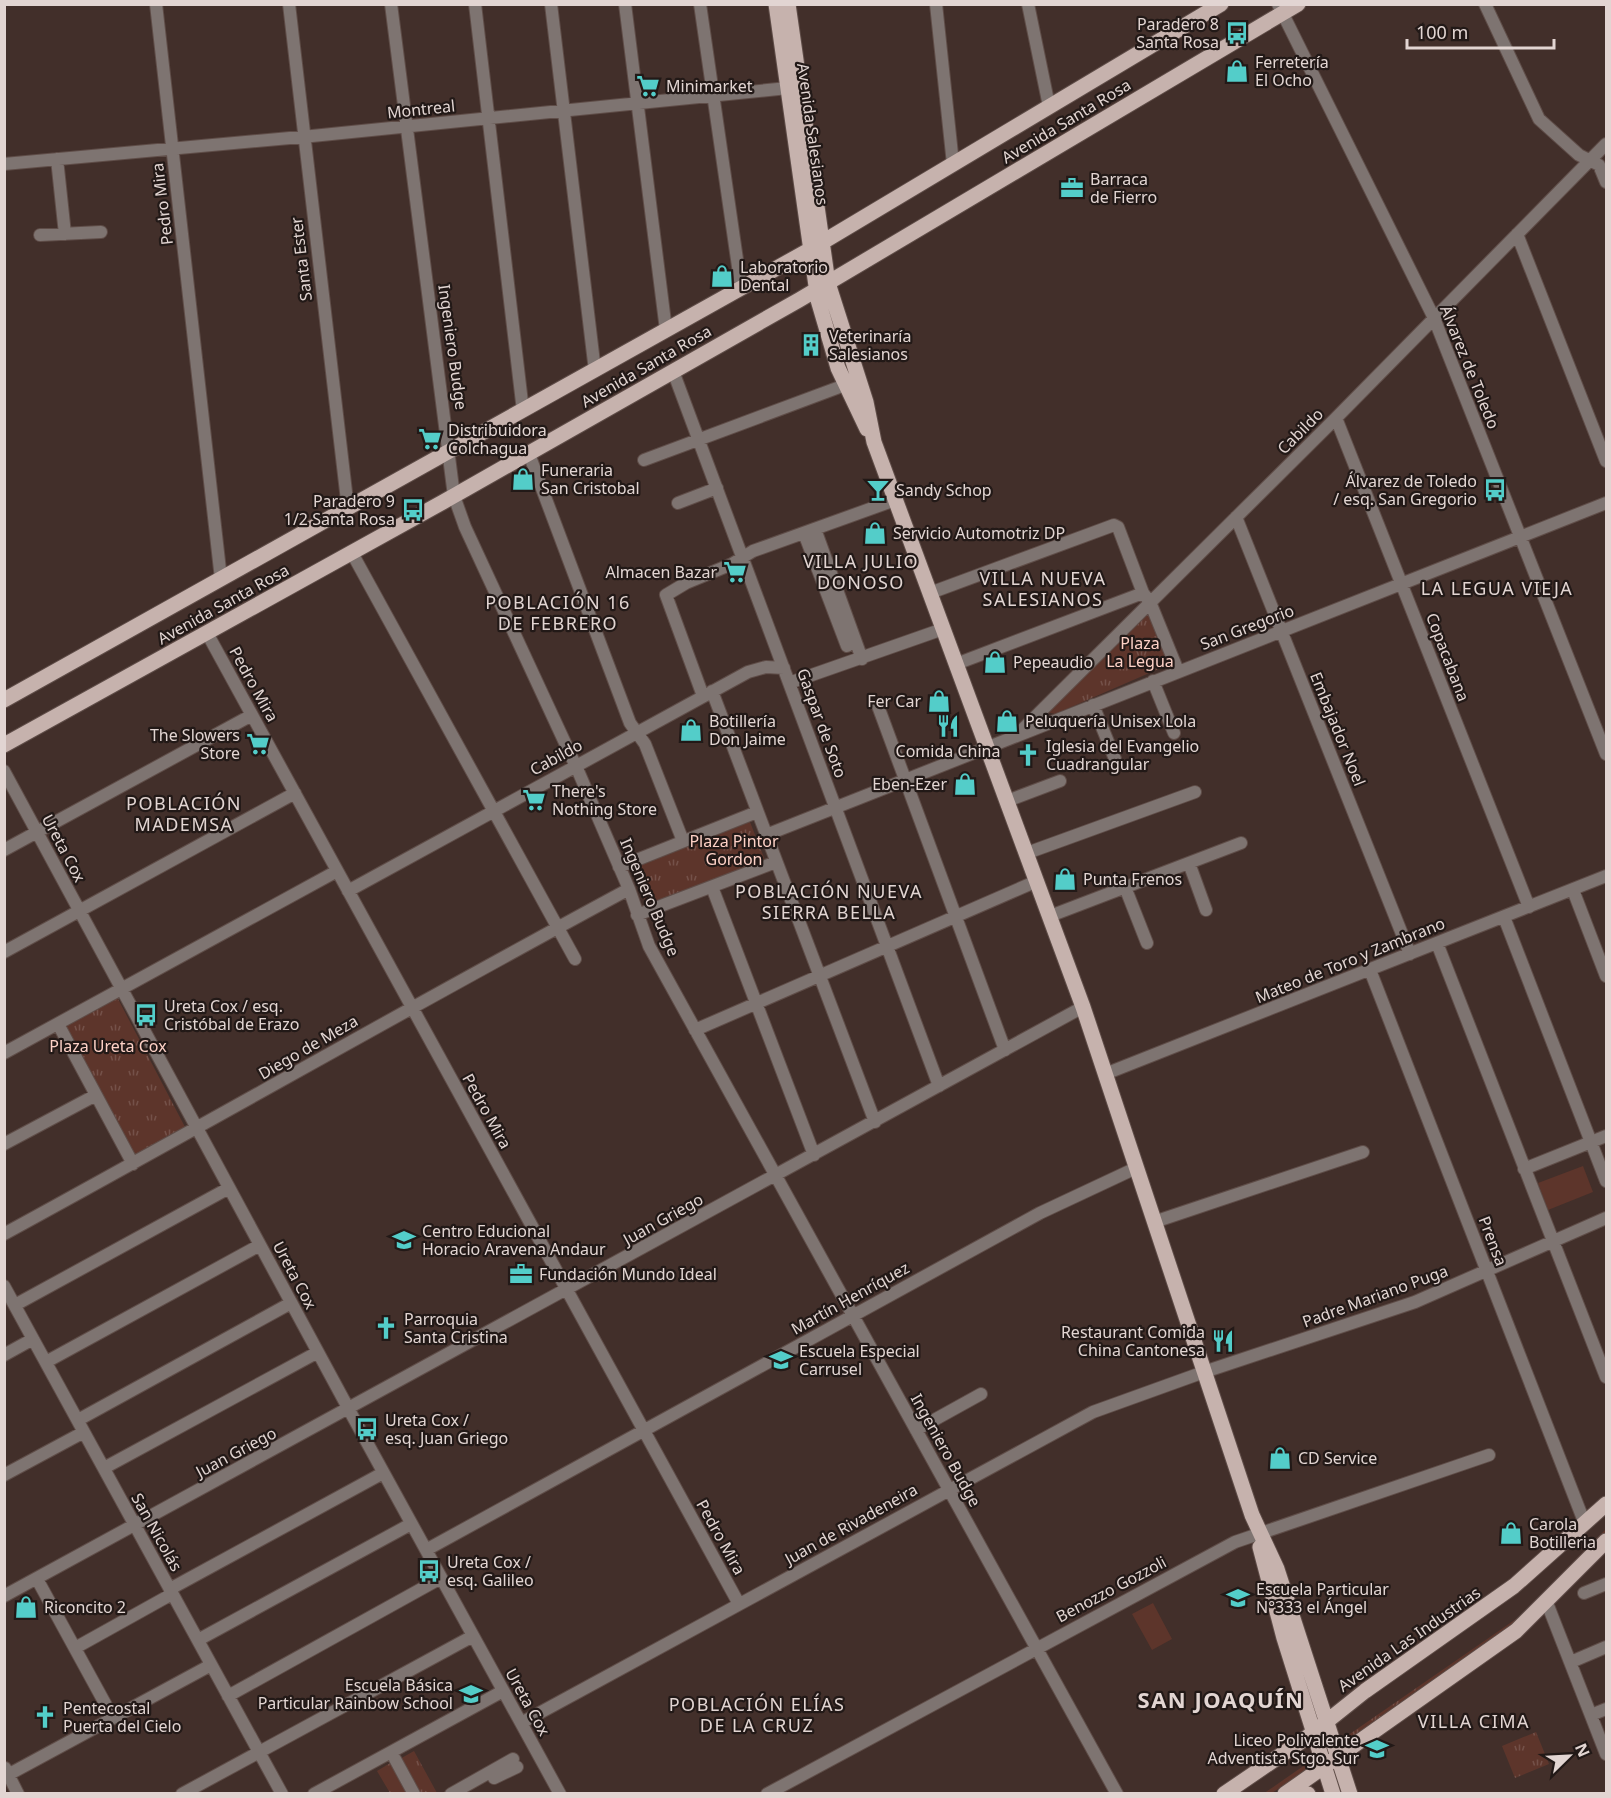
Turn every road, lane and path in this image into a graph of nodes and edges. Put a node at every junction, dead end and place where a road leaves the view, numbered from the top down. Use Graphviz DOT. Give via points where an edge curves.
graph roads {
  1 [pos="156,4"];
  2 [pos="288,4"];
  3 [pos="391,4"];
  4 [pos="475,4"];
  5 [pos="551,4"];
  6 [pos="625,4"];
  7 [pos="700,4"];
  8 [pos="776,4"];
  9 [pos="788,4"];
  10 [pos="936,4"];
  11 [pos="1028,4"];
  12 [pos="1221,4"];
  13 [pos="1298,4"];
  14 [pos="1485,4"];
  15 [pos="1280,9"];
  16 [pos="788,88"];
  17 [pos="713,96"];
  18 [pos="637,104"];
  19 [pos="1049,106"];
  20 [pos="564,111"];
  21 [pos="488,118"];
  22 [pos="407,127"];
  23 [pos="303,137"];
  24 [pos="1606,144"];
  25 [pos="172,149"];
  26 [pos="57,159"];
  27 [pos="1590,160"];
  28 [pos="4,164"];
  29 [pos="953,164"];
  30 [pos="1606,182"];
  31 [pos="101,232"];
  32 [pos="65,234"];
  33 [pos="1517,234"];
  34 [pos="39,235"];
  35 [pos="816,245"];
  36 [pos="822,286"];
  37 [pos="741,287"];
  38 [pos="1434,318"];
  39 [pos="666,330"];
  40 [pos="595,370"];
  41 [pos="674,371"];
  42 [pos="845,385"];
  43 [pos="523,411"];
  44 [pos="1336,418"];
  45 [pos="698,439"];
  46 [pos="874,442"];
  47 [pos="451,452"];
  48 [pos="529,453"];
  49 [pos="644,460"];
  50 [pos="1606,461"];
  51 [pos="717,488"];
  52 [pos="454,496"];
  53 [pos="895,500"];
  54 [pos="678,503"];
  55 [pos="1606,504"];
  56 [pos="348,509"];
  57 [pos="1236,517"];
  58 [pos="810,531"];
  59 [pos="1521,537"];
  60 [pos="352,553"];
  61 [pos="742,557"];
  62 [pos="221,579"];
  63 [pos="1402,584"];
  64 [pos="930,593"];
  65 [pos="1147,598"];
  66 [pos="844,624"];
  67 [pos="943,629"];
  68 [pos="1282,631"];
  69 [pos="207,633"];
  70 [pos="847,646"];
  71 [pos="862,658"];
  72 [pos="956,664"];
  73 [pos="784,668"];
  74 [pos="1178,671"];
  75 [pos="1153,681"];
  76 [pos="789,683"];
  77 [pos="708,693"];
  78 [pos="4,700"];
  79 [pos="1094,705"];
  80 [pos="878,706"];
  81 [pos="252,715"];
  82 [pos="636,732"];
  83 [pos="1174,733"];
  84 [pos="1014,738"];
  85 [pos="4,745"];
  86 [pos="987,750"];
  87 [pos="1606,754"];
  88 [pos="1115,759"];
  89 [pos="575,765"];
  90 [pos="4,771"];
  91 [pos="906,781"];
  92 [pos="1060,781"];
  93 [pos="1195,792"];
  94 [pos="295,793"];
  95 [pos="1007,801"];
  96 [pos="836,808"];
  97 [pos="495,810"];
  98 [pos="757,812"];
  99 [pos="37,832"];
  100 [pos="766,836"];
  101 [pos="683,841"];
  102 [pos="1240,843"];
  103 [pos="4,850"];
  104 [pos="1027,853"];
  105 [pos="776,862"];
  106 [pos="1189,863"];
  107 [pos="620,867"];
  108 [pos="337,871"];
  109 [pos="1606,876"];
  110 [pos="1037,880"];
  111 [pos="712,887"];
  112 [pos="1125,887"];
  113 [pos="629,889"];
  114 [pos="1573,890"];
  115 [pos="348,891"];
  116 [pos="1529,907"];
  117 [pos="1206,910"];
  118 [pos="79,911"];
  119 [pos="637,915"];
  120 [pos="955,916"];
  121 [pos="1050,916"];
  122 [pos="1504,917"];
  123 [pos="558,927"];
  124 [pos="1147,943"];
  125 [pos="1437,943"];
  126 [pos="887,946"];
  127 [pos="4,952"];
  128 [pos="1410,954"];
  129 [pos="575,959"];
  130 [pos="1370,970"];
  131 [pos="819,976"];
  132 [pos="1606,976"];
  133 [pos="122,989"];
  134 [pos="756,1003"];
  135 [pos="412,1007"];
  136 [pos="1083,1007"];
  137 [pos="58,1024"];
  138 [pos="695,1030"];
  139 [pos="1005,1050"];
  140 [pos="4,1053"];
  141 [pos="1105,1074"];
  142 [pos="939,1086"];
  143 [pos="96,1095"];
  144 [pos="875,1122"];
  145 [pos="197,1129"];
  146 [pos="1606,1136"];
  147 [pos="1592,1142"];
  148 [pos="4,1144"];
  149 [pos="1363,1152"];
  150 [pos="814,1155"];
  151 [pos="133,1164"];
  152 [pos="1136,1168"];
  153 [pos="1524,1169"];
  154 [pos="776,1176"];
  155 [pos="1606,1181"];
  156 [pos="229,1188"];
  157 [pos="1606,1218"];
  158 [pos="1154,1222"];
  159 [pos="4,1234"];
  160 [pos="1553,1242"];
  161 [pos="260,1245"];
  162 [pos="1487,1271"];
  163 [pos="4,1286"];
  164 [pos="567,1290"];
  165 [pos="291,1304"];
  166 [pos="15,1305"];
  167 [pos="853,1315"];
  168 [pos="33,1339"];
  169 [pos="4,1355"];
  170 [pos="319,1355"];
  171 [pos="46,1362"];
  172 [pos="1204,1372"];
  173 [pos="1606,1377"];
  174 [pos="981,1394"];
  175 [pos="348,1410"];
  176 [pos="78,1420"];
  177 [pos="644,1430"];
  178 [pos="916,1430"];
  179 [pos="84,1432"];
  180 [pos="1489,1455"];
  181 [pos="382,1470"];
  182 [pos="105,1471"];
  183 [pos="4,1475"];
  184 [pos="949,1489"];
  185 [pos="1606,1504"];
  186 [pos="411,1524"];
  187 [pos="1585,1524"];
  188 [pos="135,1525"];
  189 [pos="1258,1533"];
  190 [pos="1606,1541"];
  191 [pos="426,1550"];
  192 [pos="441,1578"];
  193 [pos="37,1579"];
  194 [pos="1606,1584"];
  195 [pos="170,1589"];
  196 [pos="1584,1593"];
  197 [pos="4,1596"];
  198 [pos="1547,1603"];
  199 [pos="739,1604"];
  200 [pos="473,1636"];
  201 [pos="198,1640"];
  202 [pos="1606,1647"];
  203 [pos="75,1648"];
  204 [pos="1037,1648"];
  205 [pos="1570,1662"];
  206 [pos="211,1665"];
  207 [pos="505,1694"];
  208 [pos="228,1695"];
  209 [pos="1606,1709"];
  210 [pos="1591,1715"];
  211 [pos="113,1718"];
  212 [pos="1328,1721"];
  213 [pos="521,1723"];
  214 [pos="1314,1732"];
  215 [pos="259,1752"];
  216 [pos="1339,1754"];
  217 [pos="1606,1754"];
  218 [pos="396,1759"];
  219 [pos="1324,1765"];
  220 [pos="6,1774"];
  221 [pos="18,1794"];
  222 [pos="183,1794"];
  223 [pos="282,1794"];
  224 [pos="314,1794"];
  225 [pos="330,1794"];
  226 [pos="414,1794"];
  227 [pos="451,1794"];
  228 [pos="464,1794"];
  229 [pos="560,1794"];
  230 [pos="767,1794"];
  231 [pos="1118,1794"];
  232 [pos="1224,1794"];
  233 [pos="1285,1794"];
  234 [pos="1296,1794"];
  235 [pos="1308,1794"];
  236 [pos="1333,1794"];
  237 [pos="1350,1794"];
  1 -- 25 [label="street, Pedro Mira"];
  2 -- 23 [label="street, Santa Ester"];
  3 -- 22 [label="street, Ingeniero Budge"];
  4 -- 21 [label="street"];
  5 -- 20 [label="street"];
  6 -- 18 [label="street"];
  7 -- 17 [label="street"];
  8 -- 16 [label="main road, Avenida Salesianos"];
  9 -- 35 [label="main road, Avenida Salesianos"];
  10 -- 29 [label="street"];
  11 -- 19 [label="street"];
  12 -- 19 [label="main road, Avenida Santa Rosa"];
  13 -- 15 [label="main road, Avenida Santa Rosa"];
  14 -- 27 [label="street" via="1539,119"];
  15 -- 36 [label="main road, Avenida Santa Rosa"];
  15 -- 38 [label="street, Álvarez de Toledo"];
  16 -- 17 [label="street, Montreal"];
  16 -- 35 [label="main road, Avenida Salesianos"];
  17 -- 18 [label="street, Montreal"];
  17 -- 37 [label="street"];
  18 -- 20 [label="street, Montreal"];
  18 -- 39 [label="street"];
  19 -- 29 [label="main road, Avenida Santa Rosa"];
  20 -- 21 [label="street, Montreal"];
  20 -- 40 [label="street"];
  21 -- 22 [label="street, Montreal"];
  21 -- 43 [label="street"];
  22 -- 23 [label="street, Montreal"];
  22 -- 47 [label="street, Ingeniero Budge"];
  23 -- 25 [label="street, Montreal"];
  23 -- 56 [label="street, Santa Ester"];
  24 -- 27 [label="street, Cabildo"];
  25 -- 26 [label="street, Montreal"];
  25 -- 62 [label="street, Pedro Mira"];
  26 -- 28 [label="street, Montreal"];
  26 -- 32 [label="street"];
  27 -- 30 [label="street" via="1599,165"];
  27 -- 33 [label="street, Cabildo"];
  29 -- 35 [label="main road, Avenida Santa Rosa"];
  31 -- 32 [label="street"];
  32 -- 34 [label="street"];
  33 -- 38 [label="street, Cabildo"];
  33 -- 50 [label="street"];
  35 -- 36 [label="main road, Avenida Salesianos"];
  35 -- 37 [label="main road, Avenida Santa Rosa"];
  36 -- 41 [label="main road, Avenida Santa Rosa"];
  36 -- 42 [label="main road" via="826,334"];
  36 -- 46 [label="main road" via="866,402"];
  37 -- 39 [label="main road, Avenida Santa Rosa"];
  38 -- 44 [label="street, Cabildo"];
  38 -- 59 [label="street, Álvarez de Toledo"];
  39 -- 40 [label="main road, Avenida Santa Rosa"];
  40 -- 43 [label="main road, Avenida Santa Rosa"];
  41 -- 45 [label="street, Gaspar de Soto"];
  41 -- 48 [label="main road, Avenida Santa Rosa"];
  42 -- 45 [label="street"];
  42 -- 46 [label="main road"];
  43 -- 47 [label="main road, Avenida Santa Rosa"];
  44 -- 57 [label="street, Cabildo"];
  44 -- 63 [label="street, Copacabana"];
  45 -- 49 [label="street"];
  45 -- 51 [label="street, Gaspar de Soto"];
  46 -- 53 [label="main road"];
  47 -- 52 [label="street, Ingeniero Budge"];
  47 -- 56 [label="main road, Avenida Santa Rosa"];
  48 -- 52 [label="main road, Avenida Santa Rosa"];
  48 -- 82 [label="street"];
  51 -- 54 [label="street"];
  51 -- 61 [label="street, Gaspar de Soto"];
  52 -- 60 [label="main road, Avenida Santa Rosa"];
  52 -- 89 [label="street, Ingeniero Budge" via="470,540"];
  53 -- 58 [label="street"];
  53 -- 64 [label="main road"];
  55 -- 59 [label="street, San Gregorio"];
  56 -- 62 [label="main road, Avenida Santa Rosa"];
  57 -- 65 [label="street, Cabildo"];
  57 -- 68 [label="street, Embajador Noel"];
  58 -- 61 [label="street"];
  58 -- 66 [label="street"];
  59 -- 63 [label="street, San Gregorio"];
  59 -- 87 [label="street, Álvarez de Toledo"];
  60 -- 69 [label="main road, Avenida Santa Rosa"];
  60 -- 97 [label="street"];
  61 -- 73 [label="street, Gaspar de Soto"];
  61 -- 77 [label="street" via="666,596"];
  62 -- 78 [label="main road, Avenida Santa Rosa"];
  63 -- 68 [label="street, San Gregorio"];
  63 -- 116 [label="street, Copacabana"];
  64 -- 65 [label="street" via="1114,525"];
  64 -- 67 [label="main road"];
  65 -- 72 [label="street"];
  65 -- 74 [label="street"];
  65 -- 84 [label="street, Cabildo"];
  66 -- 70 [label="street"];
  66 -- 71 [label="street"];
  67 -- 71 [label="street"];
  67 -- 72 [label="main road"];
  68 -- 74 [label="street, San Gregorio"];
  68 -- 128 [label="street, Embajador Noel"];
  69 -- 81 [label="street, Pedro Mira"];
  69 -- 85 [label="main road, Avenida Santa Rosa"];
  71 -- 76 [label="street"];
  72 -- 86 [label="main road"];
  73 -- 76 [label="street, Gaspar de Soto"];
  73 -- 77 [label="street, Cabildo" via="754,669"];
  74 -- 75 [label="street, San Gregorio"];
  75 -- 79 [label="street, San Gregorio"];
  75 -- 83 [label="street"];
  76 -- 96 [label="street, Gaspar de Soto"];
  77 -- 82 [label="street, Cabildo"];
  77 -- 98 [label="street"];
  79 -- 84 [label="street, San Gregorio"];
  79 -- 88 [label="street"];
  80 -- 91 [label="street"];
  81 -- 94 [label="street, Pedro Mira"];
  81 -- 99 [label="street"];
  82 -- 89 [label="street, Cabildo"];
  82 -- 101 [label="street" via="645,744"];
  84 -- 86 [label="street, San Gregorio"];
  86 -- 91 [label="street, San Gregorio"];
  86 -- 95 [label="main road"];
  89 -- 97 [label="street, Cabildo"];
  89 -- 107 [label="street, Ingeniero Budge"];
  90 -- 99 [label="street, Ureta Cox"];
  91 -- 96 [label="street, San Gregorio"];
  91 -- 120 [label="street"];
  92 -- 95 [label="street"];
  93 -- 104 [label="street"];
  94 -- 108 [label="street, Pedro Mira"];
  94 -- 118 [label="street"];
  95 -- 104 [label="main road"];
  96 -- 100 [label="street, San Gregorio"];
  96 -- 126 [label="street, Gaspar de Soto"];
  97 -- 115 [label="street, Cabildo"];
  97 -- 123 [label="street"];
  98 -- 100 [label="street"];
  98 -- 101 [label="street"];
  99 -- 103 [label="street"];
  99 -- 118 [label="street, Ureta Cox"];
  100 -- 105 [label="street"];
  101 -- 107 [label="street"];
  102 -- 106 [label="street"];
  104 -- 110 [label="main road"];
  105 -- 111 [label="street"];
  105 -- 131 [label="street"];
  106 -- 112 [label="street"];
  106 -- 117 [label="street"];
  107 -- 113 [label="street, Ingeniero Budge"];
  108 -- 115 [label="street, Pedro Mira"];
  108 -- 133 [label="street"];
  109 -- 114 [label="street, Mateo de Toro y Zambrano"];
  110 -- 120 [label="street"];
  110 -- 121 [label="main road"];
  111 -- 119 [label="street"];
  111 -- 134 [label="street"];
  112 -- 121 [label="street"];
  112 -- 124 [label="street"];
  113 -- 119 [label="street, Ingeniero Budge"];
  113 -- 123 [label="street, Diego de Meza"];
  114 -- 116 [label="street, Mateo de Toro y Zambrano"];
  114 -- 132 [label="street"];
  115 -- 135 [label="street, Pedro Mira"];
  116 -- 122 [label="street, Mateo de Toro y Zambrano"];
  118 -- 127 [label="street"];
  118 -- 133 [label="street, Ureta Cox"];
  119 -- 138 [label="street, Ingeniero Budge" via="649,946"];
  120 -- 126 [label="street"];
  120 -- 139 [label="street"];
  121 -- 136 [label="main road"];
  122 -- 125 [label="street, Mateo de Toro y Zambrano"];
  122 -- 147 [label="street"];
  123 -- 129 [label="street"];
  123 -- 135 [label="street, Diego de Meza"];
  125 -- 128 [label="street, Mateo de Toro y Zambrano"];
  125 -- 153 [label="street"];
  126 -- 131 [label="street"];
  126 -- 142 [label="street, Gaspar de Soto"];
  128 -- 130 [label="street, Mateo de Toro y Zambrano"];
  130 -- 141 [label="street, Mateo de Toro y Zambrano"];
  130 -- 162 [label="street, Prensa"];
  131 -- 134 [label="street"];
  131 -- 144 [label="street"];
  133 -- 137 [label="street"];
  133 -- 145 [label="street, Ureta Cox"];
  134 -- 138 [label="street"];
  134 -- 150 [label="street"];
  135 -- 145 [label="street, Diego de Meza"];
  135 -- 164 [label="street, Pedro Mira"];
  136 -- 139 [label="street, Juan Griego"];
  136 -- 141 [label="main road"];
  137 -- 140 [label="street"];
  137 -- 143 [label="street"];
  138 -- 154 [label="street, Ingeniero Budge"];
  139 -- 142 [label="street, Juan Griego"];
  141 -- 152 [label="main road"];
  142 -- 144 [label="street, Juan Griego"];
  143 -- 148 [label="street"];
  143 -- 151 [label="street"];
  144 -- 150 [label="street, Juan Griego"];
  145 -- 151 [label="street, Diego de Meza"];
  145 -- 156 [label="street, Ureta Cox"];
  146 -- 147 [label="street"];
  147 -- 153 [label="street"];
  147 -- 155 [label="street"];
  149 -- 158 [label="street"];
  150 -- 154 [label="street, Juan Griego"];
  151 -- 159 [label="street, Diego de Meza"];
  152 -- 158 [label="main road"];
  152 -- 167 [label="street, Martín Henríquez" via="1066,1200"];
  153 -- 160 [label="street"];
  154 -- 164 [label="street, Juan Griego"];
  154 -- 167 [label="street, Ingeniero Budge"];
  156 -- 161 [label="street, Ureta Cox"];
  156 -- 166 [label="street"];
  157 -- 160 [label="street, Padre Mariano Puga"];
  158 -- 172 [label="main road"];
  160 -- 162 [label="street, Padre Mariano Puga"];
  160 -- 173 [label="street"];
  161 -- 165 [label="street, Ureta Cox"];
  161 -- 171 [label="street"];
  162 -- 172 [label="street, Padre Mariano Puga" via="1415,1302"];
  162 -- 187 [label="street, Prensa"];
  163 -- 166 [label="street, San Nicolás"];
  164 -- 175 [label="street, Juan Griego"];
  164 -- 177 [label="street, Pedro Mira"];
  165 -- 170 [label="street, Ureta Cox"];
  165 -- 176 [label="street"];
  166 -- 168 [label="street, San Nicolás"];
  167 -- 177 [label="street, Martín Henríquez"];
  167 -- 178 [label="street, Ingeniero Budge"];
  168 -- 169 [label="street"];
  168 -- 171 [label="street, San Nicolás"];
  170 -- 175 [label="street, Ureta Cox"];
  170 -- 182 [label="street"];
  171 -- 176 [label="street, San Nicolás"];
  172 -- 184 [label="street, Juan de Rivadeneira" via="1093,1412"];
  172 -- 189 [label="main road"];
  174 -- 178 [label="street"];
  175 -- 181 [label="street, Ureta Cox"];
  175 -- 188 [label="street, Juan Griego"];
  176 -- 179 [label="street, San Nicolás"];
  177 -- 191 [label="street, Martín Henríquez"];
  177 -- 199 [label="street, Pedro Mira"];
  178 -- 184 [label="street, Ingeniero Budge"];
  179 -- 182 [label="street, San Nicolás"];
  179 -- 183 [label="street"];
  180 -- 189 [label="street, Benozzo Gozzoli"];
  181 -- 186 [label="street, Ureta Cox"];
  181 -- 195 [label="street"];
  182 -- 188 [label="street, San Nicolás"];
  184 -- 199 [label="street, Juan de Rivadeneira"];
  184 -- 204 [label="street, Ingeniero Budge"];
  185 -- 187 [label="main road, Avenida Las Industrias"];
  186 -- 191 [label="street, Ureta Cox"];
  186 -- 201 [label="street"];
  187 -- 212 [label="main road, Avenida Las Industrias" via="1520,1582"];
  188 -- 193 [label="street, Juan Griego"];
  188 -- 195 [label="street, San Nicolás"];
  189 -- 204 [label="street, Benozzo Gozzoli"];
  189 -- 212 [label="main road" via="1276,1569"];
  189 -- 214 [label="main road" via="1268,1583"];
  190 -- 198 [label="main road"];
  191 -- 192 [label="street, Ureta Cox"];
  192 -- 200 [label="street, Ureta Cox"];
  192 -- 208 [label="street"];
  193 -- 197 [label="street, Juan Griego"];
  193 -- 203 [label="street"];
  194 -- 196 [label="street"];
  195 -- 201 [label="street, San Nicolás"];
  195 -- 203 [label="street"];
  198 -- 205 [label="street"];
  198 -- 216 [label="main road" via="1497,1646"];
  199 -- 213 [label="street, Juan de Rivadeneira"];
  200 -- 207 [label="street, Ureta Cox"];
  200 -- 215 [label="street"];
  201 -- 206 [label="street, San Nicolás"];
  202 -- 205 [label="street"];
  203 -- 211 [label="street"];
  204 -- 230 [label="street, Benozzo Gozzoli"];
  204 -- 231 [label="street, Ingeniero Budge"];
  205 -- 210 [label="street"];
  206 -- 208 [label="street, San Nicolás"];
  206 -- 211 [label="street"];
  207 -- 213 [label="street, Ureta Cox"];
  207 -- 218 [label="street"];
  207 -- 224 [label="street"];
  208 -- 215 [label="street, San Nicolás"];
  209 -- 210 [label="street"];
  210 -- 217 [label="street"];
  211 -- 220 [label="street"];
  212 -- 214 [label="main road, Avenida Las Industrias"];
  212 -- 216 [label="main road"];
  213 -- 229 [label="street, Ureta Cox"];
  214 -- 219 [label="main road"];
  214 -- 232 [label="main road, Avenida Las Industrias"];
  215 -- 222 [label="street"];
  215 -- 223 [label="street, San Nicolás"];
  216 -- 219 [label="main road"];
  216 -- 237 [label="main road"];
  218 -- 225 [label="street"];
  218 -- 226 [label="street"];
  219 -- 233 [label="main road"];
  219 -- 236 [label="main road"];
  220 -- 221 [label="street"];
  227 -- 228 [label="street" via="515,1763"];
  234 -- 235 [label="main road"];
}
